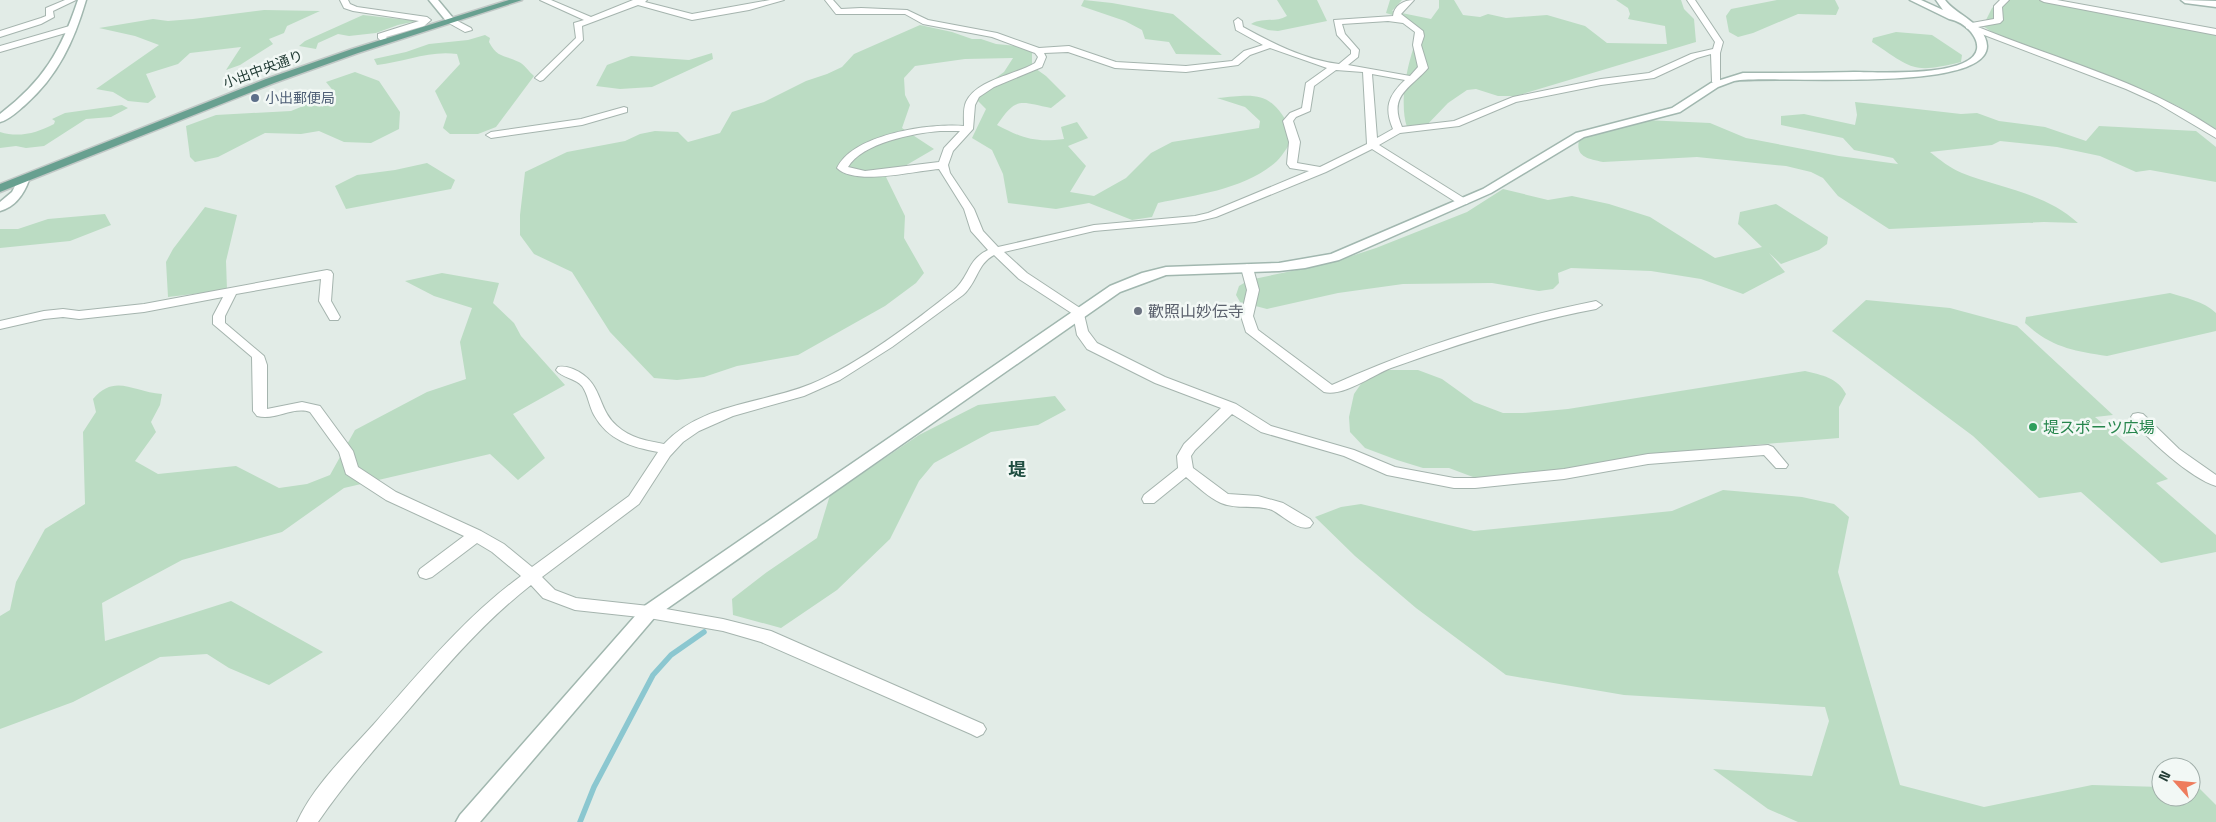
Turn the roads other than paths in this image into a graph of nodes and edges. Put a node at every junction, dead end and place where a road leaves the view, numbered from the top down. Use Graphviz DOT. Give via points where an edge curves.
graph roads {
  1 [pos="72,0"];
  2 [pos="82,0"];
  3 [pos="344,0"];
  4 [pos="433,0"];
  5 [pos="518,0"];
  6 [pos="544,0"];
  7 [pos="780,0"];
  8 [pos="829,0"];
  9 [pos="1410,0"];
  10 [pos="1691,0"];
  11 [pos="1914,0"];
  12 [pos="1940,0"];
  13 [pos="2005,0"];
  14 [pos="2044,0"];
  15 [pos="2185,0"];
  16 [pos="640,1"];
  17 [pos="2216,4"];
  18 [pos="450,20"];
  19 [pos="592,20"];
  20 [pos="1238,21"];
  21 [pos="1404,21"];
  22 [pos="1969,26"];
  23 [pos="73,28"];
  24 [pos="468,30"];
  25 [pos="2216,32"];
  26 [pos="0,34"];
  27 [pos="385,41"];
  28 [pos="1270,45"];
  29 [pos="0,49"];
  30 [pos="1038,51"];
  31 [pos="1716,53"];
  32 [pos="1337,68"];
  33 [pos="1368,70"];
  34 [pos="540,78"];
  35 [pos="1412,79"];
  36 [pos="1717,82"];
  37 [pos="624,110"];
  38 [pos="0,119"];
  39 [pos="968,129"];
  40 [pos="1398,130"];
  41 [pos="490,135"];
  42 [pos="2216,135"];
  43 [pos="1372,145"];
  44 [pos="943,166"];
  45 [pos="1322,170"];
  46 [pos="23,180"];
  47 [pos="0,188"];
  48 [pos="1463,202"];
  49 [pos="0,207"];
  50 [pos="994,250"];
  51 [pos="1247,268"];
  52 [pos="231,293"];
  53 [pos="1596,304"];
  54 [pos="1079,313"];
  55 [pos="334,317"];
  56 [pos="0,325"];
  57 [pos="562,370"];
  58 [pos="1231,407"];
  59 [pos="2138,417"];
  60 [pos="666,449"];
  61 [pos="1781,465"];
  62 [pos="1186,470"];
  63 [pos="2216,481"];
  64 [pos="1149,499"];
  65 [pos="1305,523"];
  66 [pos="476,535"];
  67 [pos="426,573"];
  68 [pos="532,576"];
  69 [pos="649,612"];
  70 [pos="977,729"];
  71 [pos="307,822"];
  72 [pos="467,822"];
  1 -- 26 [label="street" via="49,10 50,17 36,25"];
  2 -- 23 [label="street"];
  3 -- 27 [label="street" via="351,8 427,20 381,36"];
  4 -- 18 [label="street"];
  5 -- 18 [label="main road, 小出中央通り"];
  6 -- 19 [label="street"];
  7 -- 16 [label="street" via="692,17"];
  8 -- 30 [label="street" via="839,12 907,12 926,22 994,35"];
  9 -- 21 [label="street" via="1396,15"];
  10 -- 31 [label="street" via="1716,35 1719,42"];
  11 -- 22 [label="street"];
  12 -- 22 [label="street" via="1946,9"];
  13 -- 22 [label="street" via="1998,6 2000,18 1997,21"];
  14 -- 25 [label="street"];
  15 -- 17 [label="street"];
  16 -- 19 [label="street"];
  18 -- 24 [label="street"];
  18 -- 27 [label="main road, 小出中央通り"];
  19 -- 34 [label="street" via="578,26 580,38"];
  20 -- 28 [label="street" via="1239,28"];
  21 -- 32 [label="street" via="1388,18 1336,22 1341,35 1355,50 1355,56"];
  21 -- 35 [label="street" via="1419,31 1420,36 1417,45 1422,68"];
  22 -- 36 [label="street" via="1979,34 1980,53 1966,65 1944,71 1906,75 1743,76"];
  22 -- 42 [label="street" via="2169,105"];
  23 -- 29 [label="street"];
  23 -- 38 [label="street" via="66,48 48,76"];
  27 -- 46 [label="main road, 小出中央通り" via="270,80"];
  28 -- 30 [label="street" via="1247,53 1235,63 1186,69 1115,65 1069,49"];
  28 -- 32 [label="street"];
  30 -- 39 [label="street" via="1042,57 1040,65 989,86 973,98"];
  31 -- 36 [label="street"];
  31 -- 40 [label="street" via="1711,51 1694,56 1651,76 1601,82 1513,100 1456,124"];
  32 -- 33 [label="street"];
  32 -- 45 [label="street" via="1309,85 1307,109 1288,120 1296,150 1292,164"];
  33 -- 35 [label="street"];
  33 -- 43 [label="street"];
  35 -- 40 [label="street" via="1392,100 1390,109"];
  36 -- 48 [label="street" via="1676,110 1580,135"];
  37 -- 41 [label="street" via="582,122"];
  39 -- 44 [label="street" via="948,150"];
  39 -- 44 [label="street" via="922,129 890,136 854,155 842,168 865,174"];
  40 -- 43 [label="street"];
  43 -- 45 [label="street"];
  43 -- 48 [label="street"];
  44 -- 50 [label="street" via="969,208 977,231"];
  45 -- 50 [label="street" via="1212,215 1094,228"];
  46 -- 47 [label="main road, 小出中央通り"];
  46 -- 49 [label="street" via="16,198"];
  48 -- 51 [label="street" via="1335,257 1296,265"];
  50 -- 54 [label="street" via="1023,276"];
  50 -- 60 [label="street" via="974,264 967,284 954,296 855,365 790,396 716,415"];
  51 -- 53 [label="street" via="1253,290 1247,316 1252,332 1329,389 1385,366 1539,316"];
  51 -- 54 [label="street" via="1190,269 1148,276 1115,289"];
  52 -- 55 [label="street" via="327,274 325,301"];
  52 -- 56 [label="street" via="144,308 44,315"];
  52 -- 66 [label="street" via="219,316 219,324 258,356 262,413 310,406 346,451 351,470 400,500"];
  54 -- 58 [label="street" via="1080,331 1092,346 1160,380"];
  54 -- 69 [label="street"];
  57 -- 60 [label="street" via="588,383 607,424 620,435"];
  58 -- 61 [label="street" via="1266,429 1349,453 1392,471 1454,483 1564,474 1648,459 1768,450"];
  58 -- 62 [label="street" via="1189,447 1184,456"];
  59 -- 63 [label="street" via="2176,454 2198,472"];
  60 -- 68 [label="street" via="646,486 634,500"];
  62 -- 64 [label="street"];
  62 -- 65 [label="street" via="1225,499 1258,501 1278,507"];
  66 -- 67 [label="street"];
  66 -- 68 [label="street" via="498,548"];
  68 -- 69 [label="street" via="549,594 576,604"];
  68 -- 71 [label="street" via="500,600 437,665 335,782"];
  69 -- 70 [label="street" via="766,636"];
  69 -- 72 [label="street"];
}
